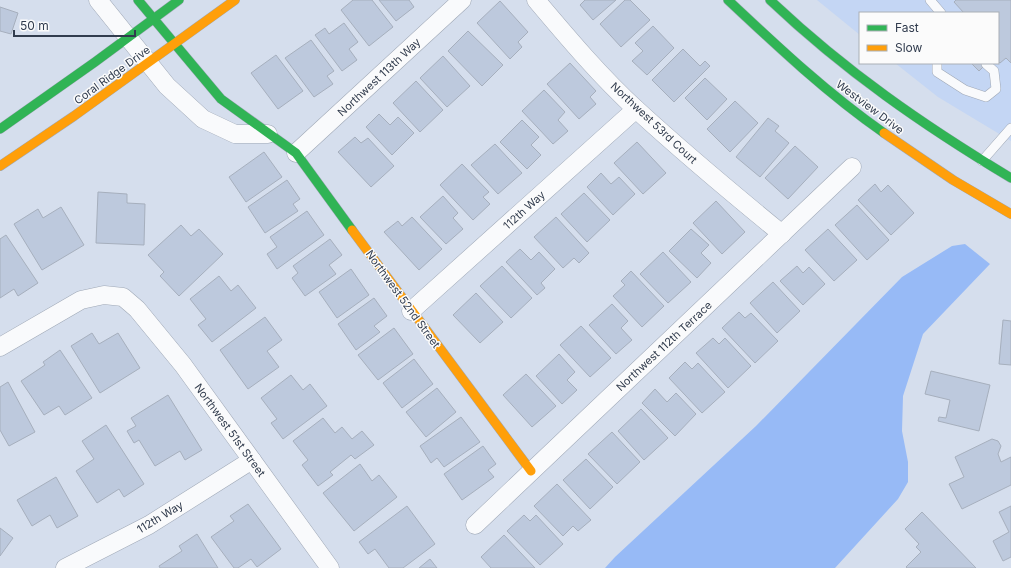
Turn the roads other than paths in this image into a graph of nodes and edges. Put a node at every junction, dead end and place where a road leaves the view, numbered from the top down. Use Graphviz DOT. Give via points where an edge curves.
graph roads {
  1 [pos="98,0"];
  2 [pos="138,0"];
  3 [pos="179,0"];
  4 [pos="235,0"];
  5 [pos="462,0"];
  6 [pos="536,0"];
  7 [pos="728,0"];
  8 [pos="770,0"];
  9 [pos="930,0"];
  10 [pos="940,12"];
  11 [pos="154,19"];
  12 [pos="128,38"];
  13 [pos="175,44"];
  14 [pos="148,63"];
  15 [pos="937,64"];
  16 [pos="986,64"];
  17 [pos="221,99"];
  18 [pos="636,109"];
  19 [pos="203,119"];
  20 [pos="1011,128"];
  21 [pos="0,129"];
  22 [pos="268,134"];
  23 [pos="296,153"];
  24 [pos="982,161"];
  25 [pos="0,166"];
  26 [pos="852,167"];
  27 [pos="1011,178"];
  28 [pos="1011,214"];
  29 [pos="782,234"];
  30 [pos="411,311"];
  31 [pos="0,347"];
  32 [pos="252,460"];
  33 [pos="531,471"];
  34 [pos="475,526"];
  35 [pos="65,568"];
  36 [pos="330,568"];
  1 -- 12 [label="street"];
  2 -- 11 [label="street, Northwest 52nd Street"];
  3 -- 11 [label="street, Coral Ridge Drive"];
  4 -- 13 [label="street, Coral Ridge Drive"];
  5 -- 23 [label="street, Northwest 113th Way"];
  6 -- 18 [label="street, Northwest 53rd Court" via="575,46"];
  7 -- 28 [label="street, Westview Drive" via="783,53 860,116 973,193"];
  8 -- 24 [label="street, Westview Drive" via="879,92"];
  9 -- 10 [label="lane"];
  11 -- 12 [label="street, Coral Ridge Drive"];
  11 -- 13 [label="street, Northwest 52nd Street"];
  12 -- 14 [label="street"];
  12 -- 21 [label="street, Coral Ridge Drive"];
  13 -- 14 [label="street, Coral Ridge Drive"];
  13 -- 17 [label="street, Northwest 52nd Street"];
  14 -- 19 [label="street" via="167,86"];
  14 -- 25 [label="street, Coral Ridge Drive"];
  15 -- 16 [label="lane" via="937,72 965,90 986,97 996,89 994,71"];
  17 -- 19 [label="street"];
  17 -- 22 [label="street, Northwest 52nd Street"];
  18 -- 29 [label="street, Northwest 53rd Court"];
  18 -- 30 [label="street, 112th Way"];
  19 -- 22 [label="street" via="235,134"];
  20 -- 24 [label="lane"];
  22 -- 23 [label="street, Northwest 52nd Street"];
  23 -- 30 [label="street, Northwest 52nd Street"];
  24 -- 27 [label="street, Westview Drive"];
  26 -- 29 [label="street, Northwest 112th Terrace"];
  29 -- 33 [label="street, Northwest 112th Terrace"];
  30 -- 33 [label="street, Northwest 52nd Street"];
  31 -- 32 [label="street, Northwest 51st Street" via="81,300 104,295 123,297 137,309 183,365"];
  32 -- 35 [label="street, 112th Way" via="149,525"];
  32 -- 36 [label="street, Northwest 51st Street"];
  33 -- 34 [label="street, Northwest 112th Terrace"];
}
